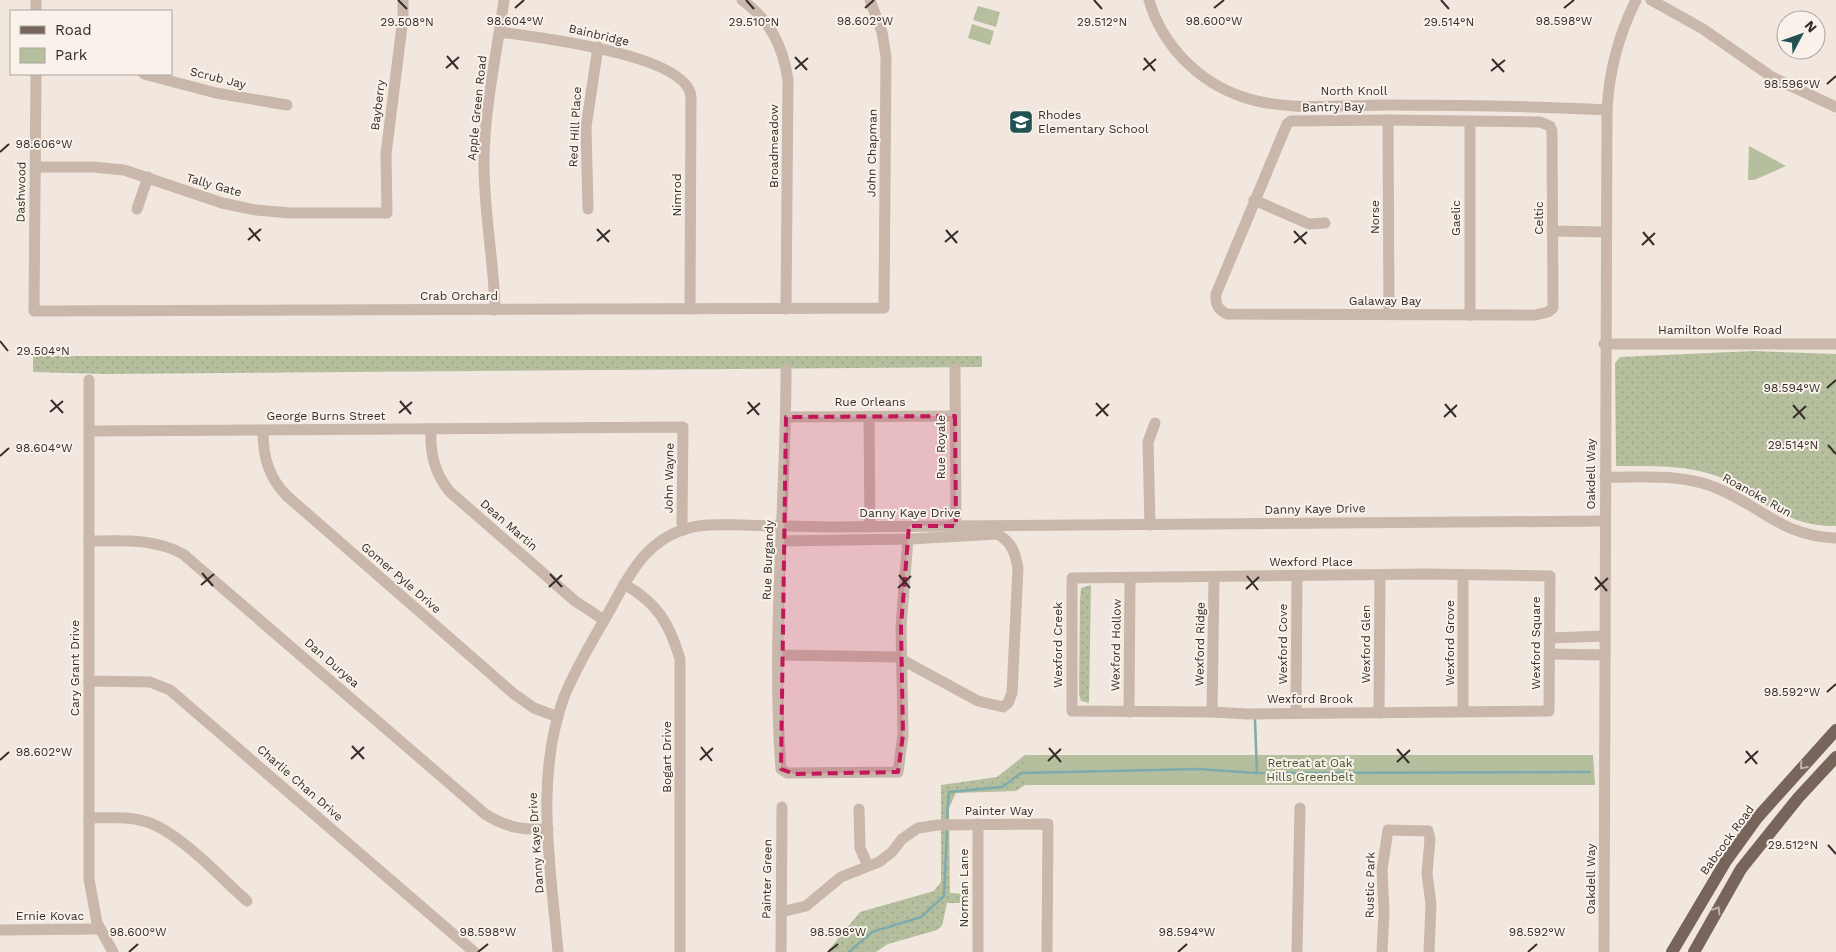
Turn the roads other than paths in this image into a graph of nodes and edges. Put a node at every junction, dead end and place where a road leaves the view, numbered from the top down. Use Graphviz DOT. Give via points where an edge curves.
graph roads {
  1 [pos="403,0"];
  2 [pos="504,0"];
  3 [pos="742,0"];
  4 [pos="870,0"];
  5 [pos="1149,0"];
  6 [pos="1636,0"];
  7 [pos="1651,0"];
  8 [pos="500,32"];
  9 [pos="598,47"];
  10 [pos="36,75"];
  11 [pos="148,75"];
  12 [pos="686,83"];
  13 [pos="286,105"];
  14 [pos="1836,107"];
  15 [pos="1607,110"];
  16 [pos="1388,120"];
  17 [pos="1470,121"];
  18 [pos="1550,126"];
  19 [pos="36,167"];
  20 [pos="148,177"];
  21 [pos="1254,200"];
  22 [pos="137,209"];
  23 [pos="588,209"];
  24 [pos="387,213"];
  25 [pos="1325,223"];
  26 [pos="1552,231"];
  27 [pos="1605,232"];
  28 [pos="884,308"];
  29 [pos="690,309"];
  30 [pos="786,309"];
  31 [pos="1218,309"];
  32 [pos="34,310"];
  33 [pos="495,310"];
  34 [pos="1551,310"];
  35 [pos="1389,314"];
  36 [pos="1470,315"];
  37 [pos="1604,344"];
  38 [pos="1836,344"];
  39 [pos="955,369"];
  40 [pos="786,370"];
  41 [pos="89,380"];
  42 [pos="869,416"];
  43 [pos="955,416"];
  44 [pos="786,417"];
  45 [pos="1155,422"];
  46 [pos="683,428"];
  47 [pos="431,429"];
  48 [pos="263,430"];
  49 [pos="89,431"];
  50 [pos="1605,477"];
  51 [pos="1605,521"];
  52 [pos="1150,525"];
  53 [pos="783,526"];
  54 [pos="907,526"];
  55 [pos="956,526"];
  56 [pos="870,527"];
  57 [pos="684,530"];
  58 [pos="1836,538"];
  59 [pos="908,539"];
  60 [pos="89,541"];
  61 [pos="781,541"];
  62 [pos="1380,575"];
  63 [pos="1297,576"];
  64 [pos="1463,576"];
  65 [pos="1550,576"];
  66 [pos="1214,577"];
  67 [pos="1072,578"];
  68 [pos="1130,578"];
  69 [pos="624,584"];
  70 [pos="604,620"];
  71 [pos="1604,636"];
  72 [pos="1572,637"];
  73 [pos="1550,638"];
  74 [pos="1550,654"];
  75 [pos="779,655"];
  76 [pos="1572,655"];
  77 [pos="1604,655"];
  78 [pos="902,659"];
  79 [pos="89,681"];
  80 [pos="1463,711"];
  81 [pos="1549,711"];
  82 [pos="1072,712"];
  83 [pos="1129,712"];
  84 [pos="1212,712"];
  85 [pos="1296,712"];
  86 [pos="1379,713"];
  87 [pos="558,716"];
  88 [pos="1836,730"];
  89 [pos="1836,757"];
  90 [pos="782,807"];
  91 [pos="1300,808"];
  92 [pos="859,809"];
  93 [pos="89,818"];
  94 [pos="978,824"];
  95 [pos="548,829"];
  96 [pos="868,866"];
  97 [pos="246,901"];
  98 [pos="780,912"];
  99 [pos="100,929"];
  100 [pos="0,930"];
  101 [pos="113,952"];
  102 [pos="474,952"];
  103 [pos="558,952"];
  104 [pos="680,952"];
  105 [pos="781,952"];
  106 [pos="978,952"];
  107 [pos="1047,952"];
  108 [pos="1297,952"];
  109 [pos="1382,952"];
  110 [pos="1429,952"];
  111 [pos="1604,952"];
  112 [pos="1672,952"];
  113 [pos="1694,952"];
  1 -- 24 [label="street, Bayberry" via="386,154"];
  2 -- 8 [label="street, Apple Green Road"];
  3 -- 30 [label="street, Broadmeadow" via="758,12 771,29 781,47 788,80"];
  4 -- 28 [label="street, John Chapman" via="882,32 886,57"];
  5 -- 15 [label="street, North Knoll" via="1170,43 1204,78 1229,92 1262,102"];
  6 -- 15 [label="street, Oakdell Way" via="1618,46"];
  7 -- 14 [label="street" via="1703,29 1772,77"];
  8 -- 9 [label="street, Bainbridge"];
  8 -- 33 [label="street, Apple Green Road" via="484,157"];
  9 -- 12 [label="street, Bainbridge" via="654,65"];
  9 -- 23 [label="street, Red Hill Place" via="586,127"];
  10 -- 19 [label="street, Dashwood"];
  11 -- 13 [label="street, Scrub Jay" via="216,93"];
  12 -- 29 [label="street, Nimrod" via="691,97"];
  15 -- 27 [label="street, Oakdell Way"];
  16 -- 17 [label="street, Bantry Bay"];
  16 -- 21 [label="street, Bantry Bay" via="1291,121 1285,127"];
  16 -- 35 [label="street, Norse"];
  17 -- 18 [label="street, Bantry Bay" via="1540,122"];
  17 -- 36 [label="street, Gaelic"];
  18 -- 26 [label="street, Celtic"];
  19 -- 20 [label="street, Tally Gate" via="108,168"];
  19 -- 32 [label="street, Dashwood"];
  20 -- 22 [label="street"];
  20 -- 24 [label="street, Tally Gate" via="213,201 256,210"];
  21 -- 25 [label="street" via="1309,224"];
  21 -- 31 [label="street, Bantry Bay" via="1216,294"];
  26 -- 27 [label="street"];
  26 -- 34 [label="street, Celtic"];
  27 -- 37 [label="street, Oakdell Way"];
  28 -- 30 [label="street, Crab Orchard"];
  29 -- 30 [label="street, Crab Orchard"];
  29 -- 33 [label="street, Crab Orchard"];
  31 -- 35 [label="street, Galaway Bay" via="1227,314"];
  32 -- 33 [label="street, Crab Orchard"];
  34 -- 36 [label="street, Galaway Bay" via="1535,315"];
  35 -- 36 [label="street, Galaway Bay"];
  37 -- 38 [label="street, Hamilton Wolfe Road"];
  37 -- 50 [label="street, Oakdell Way"];
  39 -- 43 [label="street, Rue Royale"];
  40 -- 44 [label="street, Rue Burgandy"];
  41 -- 49 [label="street, Cary Grant Drive"];
  42 -- 43 [label="street, Rue Orleans"];
  42 -- 44 [label="street, Rue Orleans"];
  42 -- 56 [label="street"];
  43 -- 55 [label="street, Rue Royale"];
  44 -- 53 [label="street, Rue Burgandy"];
  45 -- 52 [label="street" via="1148,442"];
  46 -- 47 [label="street, George Burns Street"];
  46 -- 57 [label="street, John Wayne"];
  47 -- 48 [label="street, George Burns Street"];
  47 -- 70 [label="street, Dean Martin" via="432,460 450,492 575,601"];
  48 -- 49 [label="street, George Burns Street"];
  48 -- 87 [label="street, Gomer Pyle Drive" via="269,472 287,496 514,694 534,708"];
  49 -- 60 [label="street, Cary Grant Drive"];
  50 -- 51 [label="street, Oakdell Way"];
  50 -- 58 [label="street, Roanoke Run" via="1694,481 1727,492 1783,526"];
  51 -- 52 [label="street, Danny Kaye Drive"];
  51 -- 71 [label="street, Oakdell Way"];
  52 -- 55 [label="street, Danny Kaye Drive"];
  53 -- 56 [label="street, Danny Kaye Drive"];
  53 -- 57 [label="street, Danny Kaye Drive" via="718,525"];
  53 -- 61 [label="street, Rue Burgandy"];
  54 -- 55 [label="street, Danny Kaye Drive"];
  54 -- 56 [label="street, Danny Kaye Drive"];
  54 -- 59 [label="street"];
  57 -- 69 [label="street, Danny Kaye Drive" via="649,550 635,564"];
  59 -- 61 [label="street"];
  59 -- 78 [label="street" via="901,626"];
  59 -- 78 [label="street" via="997,534 1006,538 1014,549 1018,568 1012,693 1003,707 978,701"];
  60 -- 79 [label="street, Cary Grant Drive"];
  60 -- 95 [label="street, Dan Duryea" via="160,543 183,554 485,814 515,828"];
  61 -- 75 [label="street, Rue Burgandy"];
  62 -- 63 [label="street, Wexford Place"];
  62 -- 64 [label="street, Wexford Place"];
  62 -- 86 [label="street, Wexford Glen"];
  63 -- 66 [label="street, Wexford Place"];
  63 -- 85 [label="street, Wexford Cove"];
  64 -- 65 [label="street, Wexford Place"];
  64 -- 80 [label="street, Wexford Grove"];
  65 -- 73 [label="street, Wexford Square"];
  66 -- 68 [label="street, Wexford Place"];
  66 -- 84 [label="street, Wexford Ridge"];
  67 -- 68 [label="street, Wexford Place"];
  67 -- 82 [label="street, Wexford Creek"];
  68 -- 83 [label="street, Wexford Hollow"];
  69 -- 70 [label="street, Danny Kaye Drive"];
  69 -- 104 [label="street, Bogart Drive" via="655,607 670,630 680,659"];
  70 -- 87 [label="street, Danny Kaye Drive" via="576,671"];
  71 -- 72 [label="street"];
  71 -- 77 [label="street, Oakdell Way"];
  72 -- 73 [label="street"];
  72 -- 76 [label="street"];
  73 -- 74 [label="street, Wexford Square"];
  74 -- 76 [label="street"];
  74 -- 81 [label="street, Wexford Square"];
  75 -- 78 [label="street"];
  75 -- 78 [label="street, Rue Burgandy" via="781,769 787,773 898,772 903,735"];
  76 -- 77 [label="street"];
  77 -- 111 [label="street, Oakdell Way"];
  79 -- 93 [label="street, Cary Grant Drive"];
  79 -- 102 [label="street, Charlie Chan Drive" via="150,682 176,694"];
  80 -- 81 [label="street, Wexford Brook"];
  80 -- 86 [label="street, Wexford Brook"];
  82 -- 83 [label="street, Wexford Brook"];
  83 -- 84 [label="street, Wexford Brook"];
  84 -- 85 [label="street, Wexford Brook"];
  85 -- 86 [label="street, Wexford Brook"];
  87 -- 95 [label="street, Danny Kaye Drive" via="546,784"];
  88 -- 112 [label="main road, Babcock Road, one-way" via="1757,818 1726,861"];
  113 -- 89 [label="main road, one-way" via="1741,869"];
  90 -- 98 [label="street, Painter Green"];
  91 -- 108 [label="street"];
  92 -- 96 [label="street" via="860,848"];
  93 -- 97 [label="street" via="128,818 161,827"];
  93 -- 99 [label="street, Cary Grant Drive" via="90,894"];
  94 -- 96 [label="street, Painter Way" via="918,828 902,838 895,855"];
  94 -- 106 [label="street, Norman Lane"];
  94 -- 107 [label="street, Painter Way" via="1048,824"];
  95 -- 103 [label="street, Danny Kaye Drive"];
  96 -- 98 [label="street, Painter Way" via="841,877 806,906"];
  98 -- 105 [label="street, Painter Green"];
  99 -- 100 [label="street, Ernie Kovac"];
  99 -- 101 [label="street, Cary Grant Drive"];
  109 -- 110 [label="street, Rustic Park" via="1382,870 1388,830 1428,832"];
}
